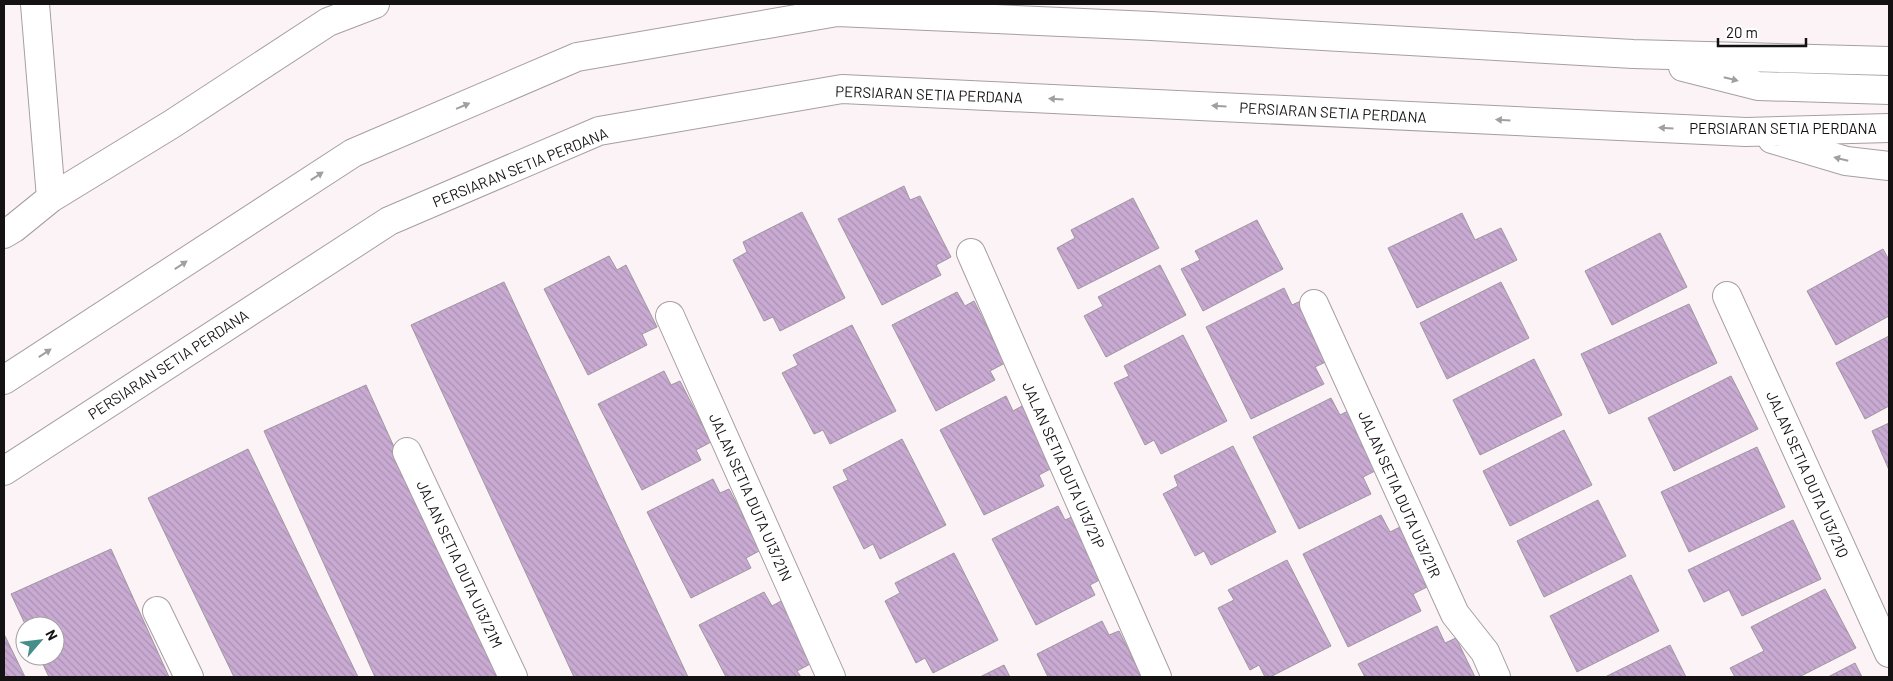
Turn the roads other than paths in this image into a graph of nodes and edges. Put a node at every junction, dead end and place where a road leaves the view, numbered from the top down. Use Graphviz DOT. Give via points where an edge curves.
graph roads {
  1 [pos="35,4"];
  2 [pos="375,4"];
  3 [pos="327,13"];
  4 [pos="1633,54"];
  5 [pos="1889,61"];
  6 [pos="1889,90"];
  7 [pos="1889,128"];
  8 [pos="1746,132"];
  9 [pos="1889,166"];
  10 [pos="51,198"];
  11 [pos="4,234"];
  12 [pos="970,253"];
  13 [pos="1727,296"];
  14 [pos="1314,304"];
  15 [pos="670,316"];
  16 [pos="4,380"];
  17 [pos="407,452"];
  18 [pos="4,471"];
  19 [pos="157,611"];
  20 [pos="1889,653"];
  21 [pos="188,677"];
  22 [pos="513,677"];
  23 [pos="832,677"];
  24 [pos="1157,677"];
  25 [pos="1496,677"];
  1 -- 10 [label="main road"];
  2 -- 3 [label="main road"];
  3 -- 10 [label="main road" via="172,124"];
  4 -- 5 [label="main road"];
  4 -- 6 [label="main road, one-way" via="1758,86"];
  16 -- 4 [label="main road, one-way" via="353,153 577,57 837,12 1151,26"];
  7 -- 8 [label="main road, PERSIARAN SETIA PERDANA"];
  9 -- 8 [label="main road, one-way" via="1846,161"];
  8 -- 18 [label="main road, PERSIARAN SETIA PERDANA, one-way" via="842,88 599,131 389,221"];
  10 -- 11 [label="main road"];
  12 -- 24 [label="main road, JALAN SETIA DUTA U13/21P"];
  13 -- 20 [label="main road, JALAN SETIA DUTA U13/21Q"];
  14 -- 25 [label="main road, JALAN SETIA DUTA U13/21R" via="1455,614 1485,652"];
  15 -- 23 [label="main road, JALAN SETIA DUTA U13/21N"];
  17 -- 22 [label="main road, JALAN SETIA DUTA U13/21M"];
  19 -- 21 [label="main road"];
}
